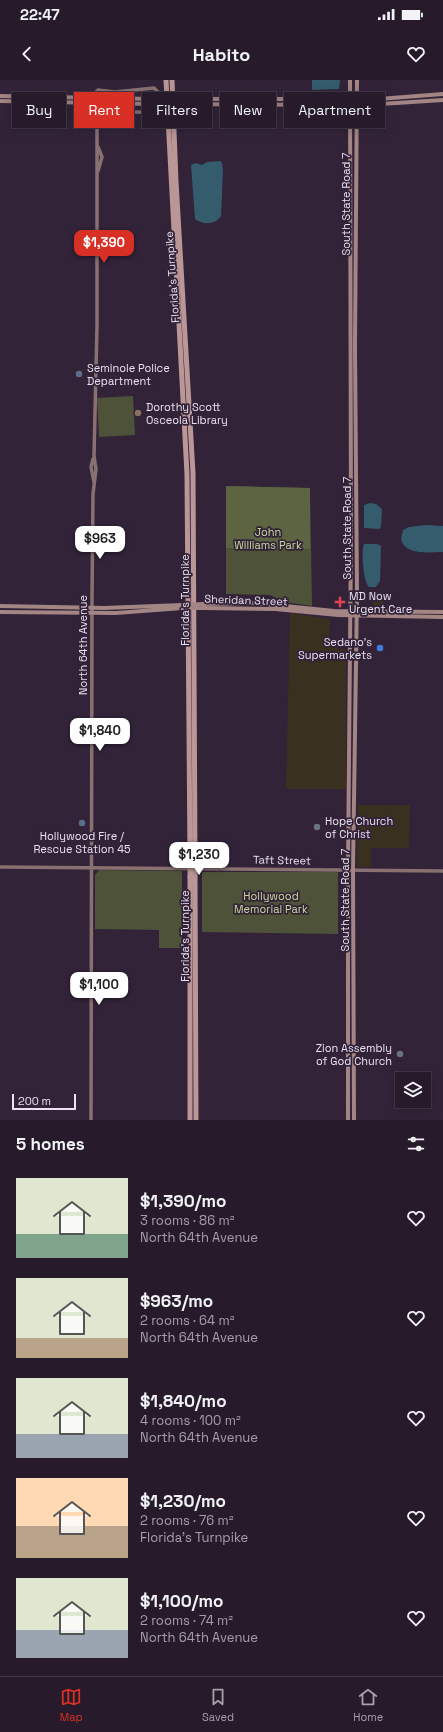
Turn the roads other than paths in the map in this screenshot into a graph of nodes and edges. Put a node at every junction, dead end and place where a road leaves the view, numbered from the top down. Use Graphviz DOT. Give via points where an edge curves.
graph roads {
  1 [pos="166,80"];
  2 [pos="172,80"];
  3 [pos="350,80"];
  4 [pos="357,80"];
  5 [pos="97,92"];
  6 [pos="115,92"];
  7 [pos="115,92"];
  8 [pos="350,92"];
  9 [pos="356,92"];
  10 [pos="443,94"];
  11 [pos="0,96"];
  12 [pos="422,96"];
  13 [pos="74,97"];
  14 [pos="134,98"];
  15 [pos="385,98"];
  16 [pos="284,99"];
  17 [pos="443,100"];
  18 [pos="0,101"];
  19 [pos="416,101"];
  20 [pos="74,102"];
  21 [pos="134,103"];
  22 [pos="385,103"];
  23 [pos="284,105"];
  24 [pos="134,113"];
  25 [pos="97,128"];
  26 [pos="350,128"];
  27 [pos="356,128"];
  28 [pos="350,177"];
  29 [pos="356,183"];
  30 [pos="350,229"];
  31 [pos="355,233"];
  32 [pos="350,277"];
  33 [pos="355,283"];
  34 [pos="351,529"];
  35 [pos="357,538"];
  36 [pos="0,606"];
  37 [pos="92,611"];
  38 [pos="0,612"];
  39 [pos="443,612"];
  40 [pos="350,613"];
  41 [pos="357,613"];
  42 [pos="443,617"];
  43 [pos="350,672"];
  44 [pos="356,676"];
  45 [pos="350,736"];
  46 [pos="355,742"];
  47 [pos="350,753"];
  48 [pos="354,759"];
  49 [pos="349,797"];
  50 [pos="354,802"];
  51 [pos="349,809"];
  52 [pos="354,813"];
  53 [pos="193,859"];
  54 [pos="0,867"];
  55 [pos="91,867"];
  56 [pos="348,869"];
  57 [pos="353,870"];
  58 [pos="443,871"];
  59 [pos="348,928"];
  60 [pos="354,934"];
  61 [pos="348,966"];
  62 [pos="354,972"];
  63 [pos="349,1056"];
  64 [pos="349,1062"];
  65 [pos="354,1062"];
  66 [pos="354,1067"];
  67 [pos="193,1118"];
  68 [pos="91,1120"];
  69 [pos="348,1120"];
  70 [pos="354,1120"];
  1 -- 53 [label="highway, Florida's Turnpike" via="187,474"];
  2 -- 53 [label="highway, Florida's Turnpike" via="193,473"];
  3 -- 8 [label="main road, South State Road 7"];
  4 -- 9 [label="main road, South State Road 7"];
  5 -- 6 [label="street"];
  7 -- 24 [label="street" via="154,88 159,93 158,111 154,114"];
  10 -- 12 [label="main road"];
  11 -- 13 [label="main road"];
  12 -- 15 [label="main road"];
  12 -- 19 [label="main road"];
  14 -- 16 [label="main road, bridge"];
  17 -- 19 [label="main road"];
  18 -- 20 [label="main road"];
  19 -- 22 [label="main road"];
  21 -- 23 [label="main road, bridge"];
  25 -- 37 [label="street, North 64th Avenue" via="97,142 102,157 97,172 94,456 96,469"];
  26 -- 28 [label="main road, South State Road 7"];
  27 -- 29 [label="main road, South State Road 7"];
  28 -- 29 [label="main road"];
  28 -- 30 [label="main road, South State Road 7"];
  29 -- 31 [label="main road, South State Road 7"];
  30 -- 31 [label="main road"];
  30 -- 32 [label="main road, South State Road 7"];
  31 -- 33 [label="main road, South State Road 7"];
  32 -- 33 [label="main road"];
  32 -- 34 [label="main road, South State Road 7"];
  33 -- 35 [label="main road, South State Road 7"];
  34 -- 35 [label="main road"];
  34 -- 40 [label="main road, South State Road 7"];
  35 -- 41 [label="main road, South State Road 7"];
  36 -- 37 [label="main road, Sheridan Street"];
  37 -- 38 [label="main road, Sheridan Street"];
  37 -- 40 [label="main road, Sheridan Street, bridge" via="256,603"];
  37 -- 55 [label="street, North 64th Avenue"];
  39 -- 41 [label="main road, Sheridan Street"];
  40 -- 41 [label="main road, Sheridan Street"];
  40 -- 43 [label="main road, South State Road 7"];
  41 -- 42 [label="main road, Sheridan Street"];
  41 -- 44 [label="main road, South State Road 7"];
  43 -- 44 [label="main road"];
  43 -- 45 [label="main road, South State Road 7"];
  44 -- 46 [label="main road, South State Road 7"];
  45 -- 46 [label="main road"];
  45 -- 47 [label="main road, South State Road 7"];
  46 -- 48 [label="main road, South State Road 7"];
  47 -- 48 [label="main road"];
  47 -- 49 [label="main road, South State Road 7"];
  48 -- 50 [label="main road, South State Road 7"];
  49 -- 50 [label="main road"];
  49 -- 51 [label="main road, South State Road 7"];
  50 -- 52 [label="main road, South State Road 7"];
  51 -- 52 [label="main road"];
  51 -- 56 [label="main road, South State Road 7"];
  52 -- 57 [label="main road, South State Road 7"];
  53 -- 67 [label="highway, Florida's Turnpike, bridge"];
  54 -- 55 [label="street, Taft Street"];
  55 -- 56 [label="street, Taft Street"];
  55 -- 68 [label="street, North 64th Avenue"];
  56 -- 57 [label="street, Taft Street"];
  56 -- 59 [label="main road, South State Road 7"];
  57 -- 58 [label="street, Taft Street"];
  57 -- 60 [label="main road, South State Road 7"];
  59 -- 60 [label="main road"];
  59 -- 61 [label="main road, South State Road 7"];
  60 -- 62 [label="main road, South State Road 7"];
  61 -- 62 [label="main road"];
  61 -- 63 [label="main road, South State Road 7"];
  62 -- 65 [label="main road, South State Road 7"];
  63 -- 64 [label="main road, South State Road 7"];
  63 -- 65 [label="main road"];
  64 -- 66 [label="main road"];
  64 -- 69 [label="main road, South State Road 7"];
  65 -- 66 [label="main road, South State Road 7"];
  66 -- 70 [label="main road, South State Road 7"];
}
